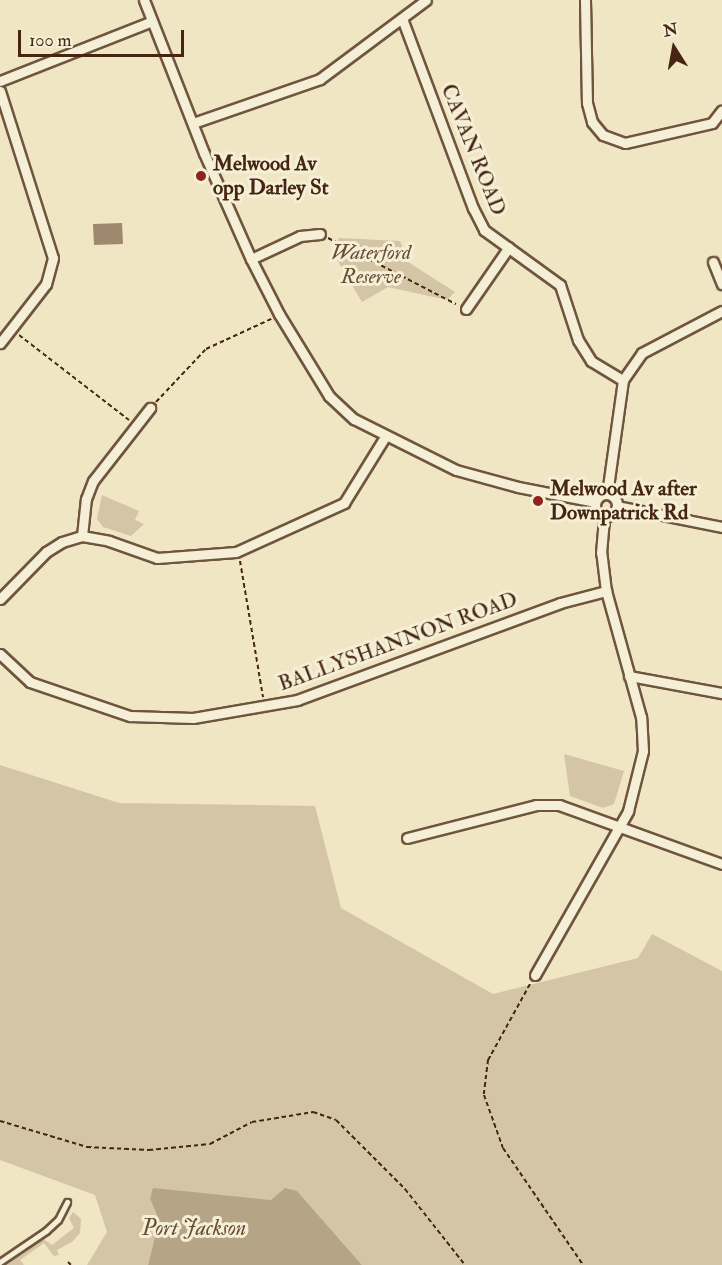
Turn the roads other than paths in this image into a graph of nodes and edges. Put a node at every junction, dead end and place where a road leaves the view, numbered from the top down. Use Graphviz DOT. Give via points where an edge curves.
graph roads {
  1 [pos="144,0"];
  2 [pos="426,0"];
  3 [pos="585,0"];
  4 [pos="152,21"];
  5 [pos="403,21"];
  6 [pos="0,81"];
  7 [pos="0,91"];
  8 [pos="722,110"];
  9 [pos="193,123"];
  10 [pos="320,234"];
  11 [pos="508,247"];
  12 [pos="251,259"];
  13 [pos="713,262"];
  14 [pos="722,284"];
  15 [pos="466,309"];
  16 [pos="722,311"];
  17 [pos="0,343"];
  18 [pos="622,380"];
  19 [pos="150,408"];
  20 [pos="385,437"];
  21 [pos="607,494"];
  22 [pos="596,502"];
  23 [pos="617,506"];
  24 [pos="604,516"];
  25 [pos="722,527"];
  26 [pos="82,537"];
  27 [pos="606,591"];
  28 [pos="0,599"];
  29 [pos="0,654"];
  30 [pos="629,676"];
  31 [pos="722,693"];
  32 [pos="619,827"];
  33 [pos="407,838"];
  34 [pos="722,864"];
  35 [pos="535,975"];
  36 [pos="67,1202"];
  37 [pos="0,1262"];
  1 -- 4 [label="street"];
  2 -- 5 [label="street"];
  3 -- 8 [label="street" via="587,103 592,122 603,135 625,143 712,123"];
  4 -- 6 [label="street"];
  4 -- 9 [label="street"];
  5 -- 9 [label="street" via="320,79"];
  5 -- 11 [label="street, CAVAN ROAD" via="473,208 484,230"];
  7 -- 17 [label="street" via="53,258 46,284"];
  9 -- 12 [label="street"];
  10 -- 12 [label="street" via="300,237"];
  11 -- 15 [label="street"];
  11 -- 18 [label="street, CAVAN ROAD" via="560,285 578,340 591,361"];
  12 -- 20 [label="street" via="329,396 354,419"];
  13 -- 14 [label="street"];
  16 -- 18 [label="street" via="642,353"];
  18 -- 21 [label="street"];
  19 -- 26 [label="street" via="93,481 86,499"];
  20 -- 22 [label="street" via="473,477"];
  20 -- 26 [label="street" via="344,503 236,552 158,558 109,540"];
  21 -- 22 [label="street"];
  21 -- 23 [label="street"];
  22 -- 24 [label="street" via="597,513"];
  23 -- 24 [label="street" via="614,513"];
  23 -- 25 [label="street"];
  24 -- 27 [label="street" via="601,553"];
  26 -- 28 [label="street" via="62,542 46,552"];
  27 -- 29 [label="street, BALLYSHANNON ROAD" via="560,603 297,700 193,718 130,716 30,682"];
  27 -- 30 [label="street"];
  30 -- 31 [label="street"];
  30 -- 32 [label="street" via="641,717 643,751 638,783"];
  32 -- 33 [label="street" via="559,805 536,805"];
  32 -- 34 [label="street"];
  32 -- 35 [label="street"];
  36 -- 37 [label="lane" via="58,1220"];
}
